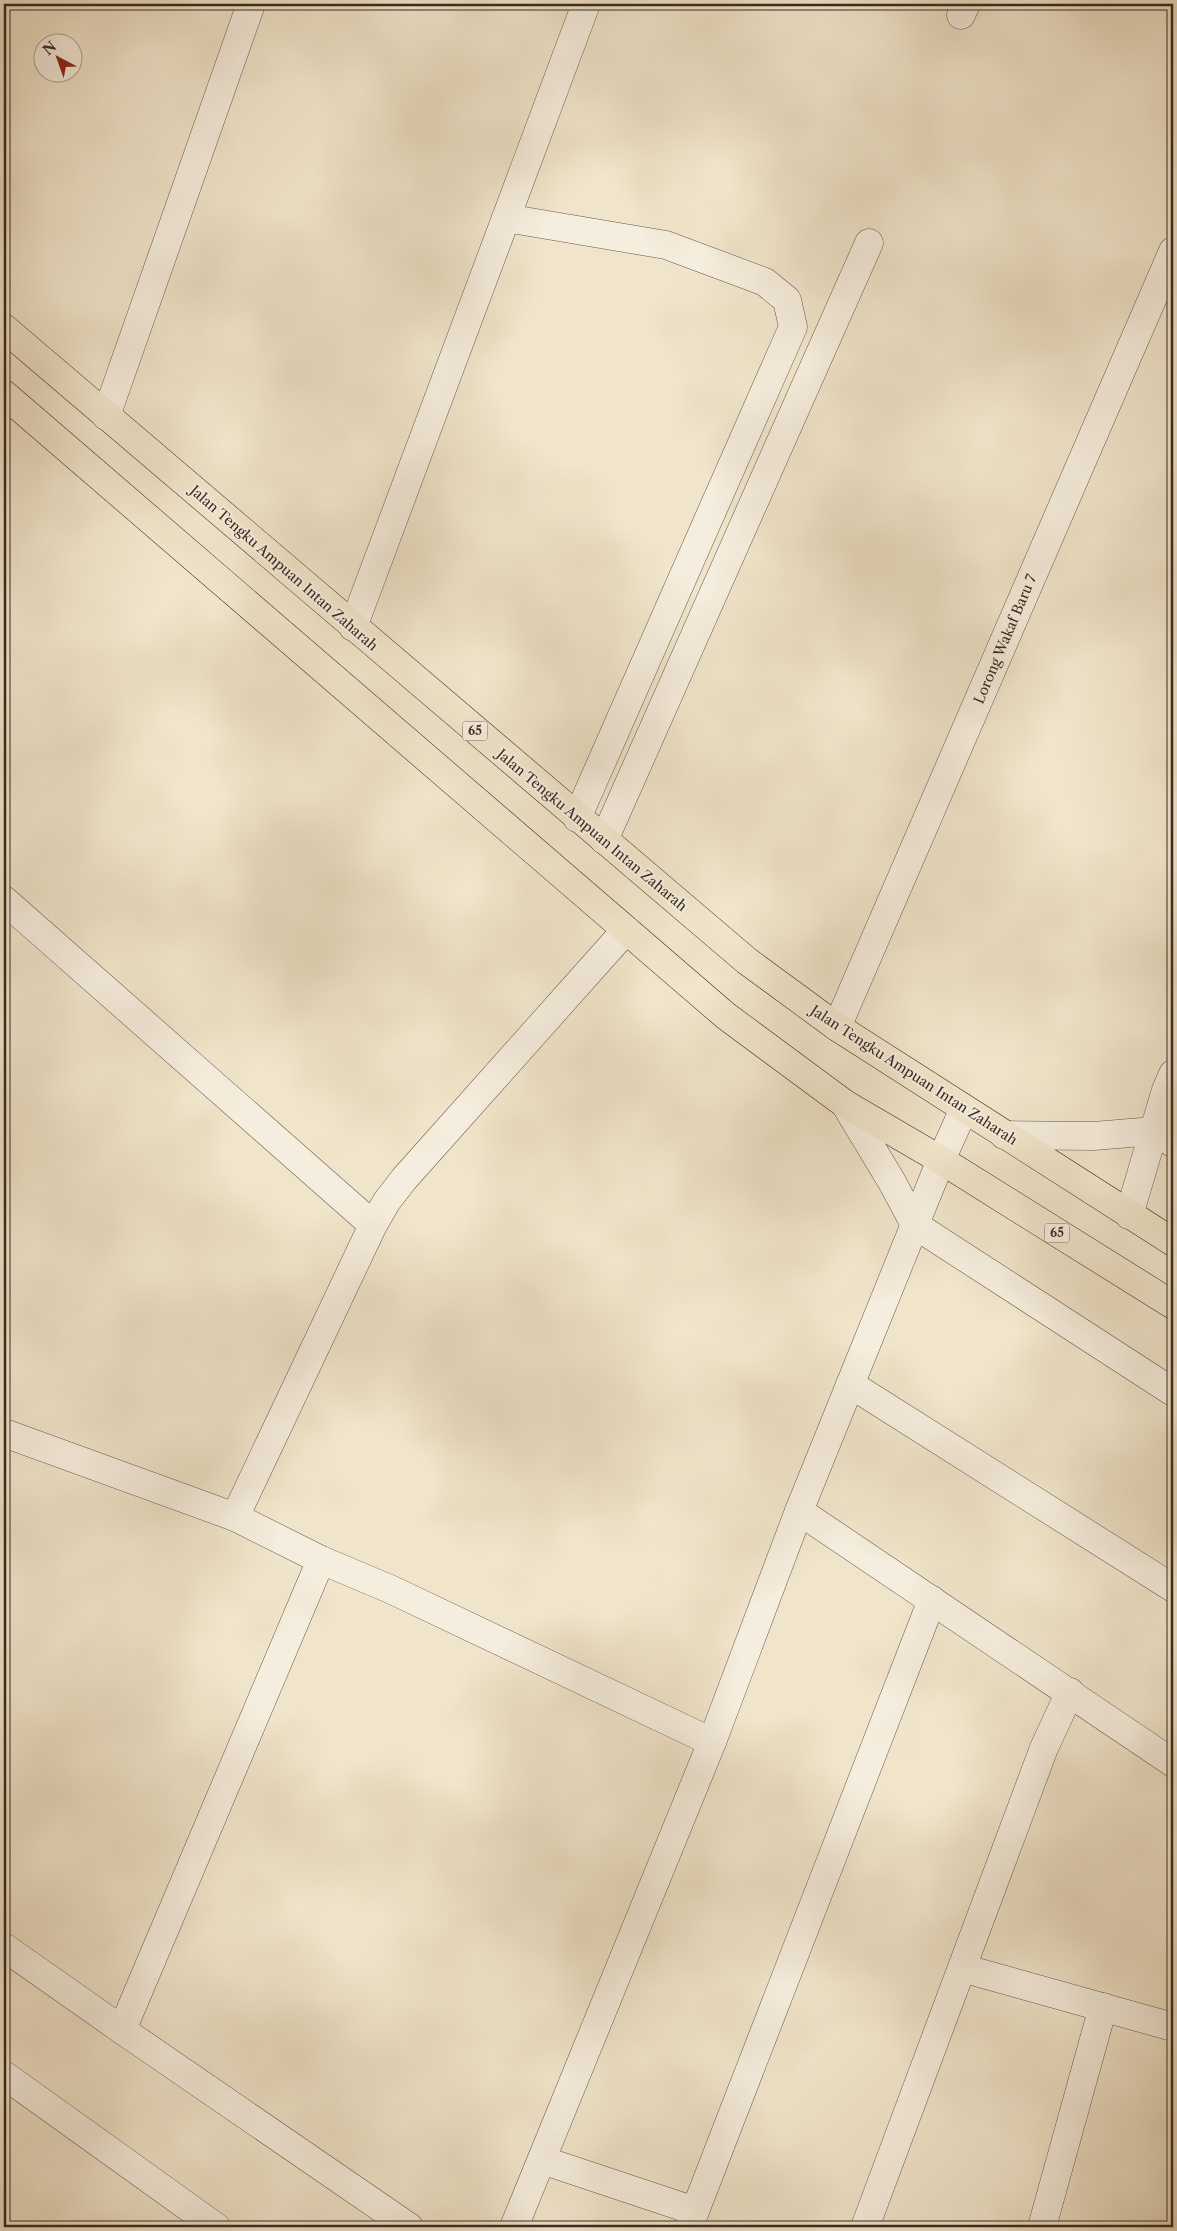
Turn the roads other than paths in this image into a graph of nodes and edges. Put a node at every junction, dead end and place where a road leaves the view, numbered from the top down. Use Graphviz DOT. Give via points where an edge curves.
graph roads {
  1 [pos="251,4"];
  2 [pos="586,4"];
  3 [pos="506,218"];
  4 [pos="869,243"];
  5 [pos="1173,251"];
  6 [pos="4,328"];
  7 [pos="4,394"];
  8 [pos="106,416"];
  9 [pos="353,626"];
  10 [pos="577,818"];
  11 [pos="604,840"];
  12 [pos="4,900"];
  13 [pos="626,930"];
  14 [pos="837,1027"];
  15 [pos="1173,1074"];
  16 [pos="845,1104"];
  17 [pos="964,1109"];
  18 [pos="1004,1134"];
  19 [pos="1163,1137"];
  20 [pos="941,1160"];
  21 [pos="1129,1214"];
  22 [pos="372,1225"];
  23 [pos="915,1225"];
  24 [pos="1173,1242"];
  25 [pos="1173,1306"];
  26 [pos="850,1384"];
  27 [pos="1173,1392"];
  28 [pos="4,1433"];
  29 [pos="799,1511"];
  30 [pos="235,1517"];
  31 [pos="321,1560"];
  32 [pos="1173,1588"];
  33 [pos="932,1600"];
  34 [pos="1070,1692"];
  35 [pos="712,1742"];
  36 [pos="1173,1763"];
  37 [pos="4,1946"];
  38 [pos="962,1968"];
  39 [pos="1103,2008"];
  40 [pos="1173,2027"];
  41 [pos="122,2030"];
  42 [pos="4,2075"];
  43 [pos="542,2160"];
  44 [pos="692,2219"];
  45 [pos="216,2227"];
  46 [pos="409,2227"];
  47 [pos="514,2227"];
  48 [pos="865,2227"];
  49 [pos="1042,2227"];
  1 -- 8 [label="street"];
  2 -- 3 [label="street"];
  3 -- 9 [label="street"];
  3 -- 10 [label="street" via="666,245 765,282 787,300 793,328"];
  4 -- 11 [label="street"];
  5 -- 14 [label="street, Lorong Wakaf Baru 7"];
  6 -- 8 [label="main road, Jalan Tengku Ampuan Intan Zaharah / 65"];
  7 -- 13 [label="main road, 65"];
  8 -- 9 [label="main road, Jalan Tengku Ampuan Intan Zaharah / 65"];
  9 -- 10 [label="main road, Jalan Tengku Ampuan Intan Zaharah / 65"];
  10 -- 11 [label="main road, Jalan Tengku Ampuan Intan Zaharah / 65"];
  11 -- 14 [label="main road, Jalan Tengku Ampuan Intan Zaharah / 65" via="747,961"];
  12 -- 22 [label="street"];
  13 -- 16 [label="main road, 65" via="726,1016"];
  13 -- 22 [label="street" via="404,1179"];
  14 -- 17 [label="main road, Jalan Tengku Ampuan Intan Zaharah / 65"];
  15 -- 19 [label="street" via="1166,1090"];
  16 -- 20 [label="main road, 65"];
  16 -- 23 [label="street"];
  17 -- 18 [label="main road, Jalan Tengku Ampuan Intan Zaharah / 65"];
  17 -- 20 [label="street"];
  18 -- 19 [label="street"];
  18 -- 21 [label="main road, Jalan Tengku Ampuan Intan Zaharah / 65"];
  19 -- 21 [label="street"];
  20 -- 23 [label="street"];
  20 -- 25 [label="main road, 65"];
  21 -- 24 [label="main road, Jalan Tengku Ampuan Intan Zaharah / 65"];
  22 -- 30 [label="street"];
  23 -- 26 [label="street"];
  23 -- 27 [label="street"];
  26 -- 29 [label="street"];
  26 -- 32 [label="street"];
  28 -- 30 [label="street"];
  29 -- 33 [label="street"];
  29 -- 35 [label="street"];
  30 -- 31 [label="street"];
  31 -- 35 [label="street" via="390,1589"];
  31 -- 41 [label="street"];
  33 -- 34 [label="street"];
  33 -- 44 [label="street"];
  34 -- 36 [label="street"];
  34 -- 38 [label="street" via="1044,1748"];
  35 -- 43 [label="street"];
  37 -- 41 [label="street"];
  38 -- 39 [label="street"];
  38 -- 48 [label="street"];
  39 -- 40 [label="street"];
  39 -- 49 [label="street"];
  41 -- 46 [label="street"];
  42 -- 45 [label="street"];
  43 -- 44 [label="street"];
  43 -- 47 [label="street"];
}
